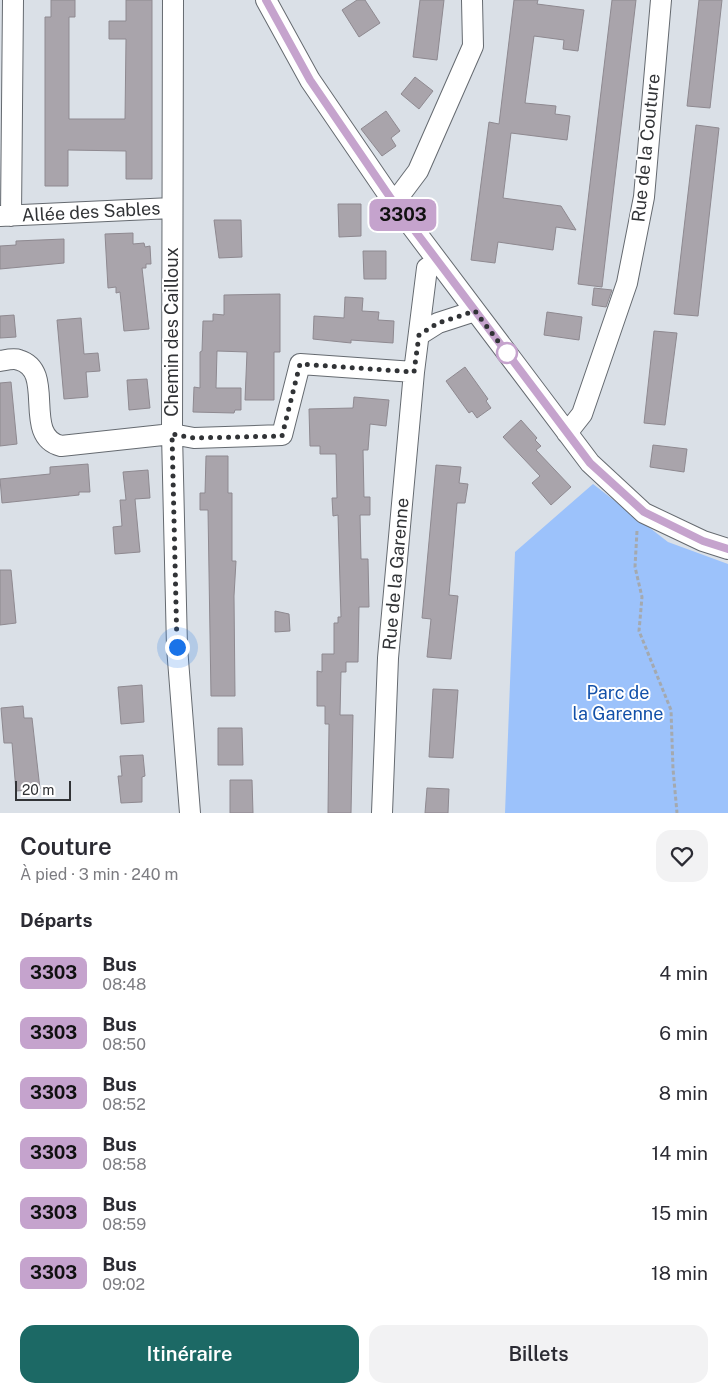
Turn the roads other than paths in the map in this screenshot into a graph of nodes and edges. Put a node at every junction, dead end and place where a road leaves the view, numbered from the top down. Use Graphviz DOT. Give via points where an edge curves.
graph roads {
  1 [pos="13,0"];
  2 [pos="173,0"];
  3 [pos="266,0"];
  4 [pos="472,0"];
  5 [pos="660,0"];
  6 [pos="394,203"];
  7 [pos="172,208"];
  8 [pos="5,216"];
  9 [pos="437,262"];
  10 [pos="475,311"];
  11 [pos="419,335"];
  12 [pos="0,361"];
  13 [pos="414,372"];
  14 [pos="567,433"];
  15 [pos="172,434"];
  16 [pos="728,550"];
  17 [pos="190,813"];
  18 [pos="382,813"];
  1 -- 8 [label="street, Allée des Sables"];
  2 -- 7 [label="street, Chemin des Cailloux"];
  3 -- 6 [label="street" via="310,80"];
  4 -- 6 [label="street" via="473,46 418,172"];
  5 -- 14 [label="street, Rue de la Couture" via="644,197 627,283 582,414"];
  6 -- 9 [label="street"];
  7 -- 8 [label="street, Allée des Sables"];
  7 -- 15 [label="street, Chemin des Cailloux"];
  9 -- 10 [label="street"];
  9 -- 11 [label="street, Rue de la Garenne" via="427,268"];
  10 -- 11 [label="street" via="438,323"];
  10 -- 14 [label="street"];
  11 -- 13 [label="street, Rue de la Garenne"];
  12 -- 15 [label="street" via="18,359 29,364 36,377 43,433 50,444 61,446"];
  13 -- 15 [label="street" via="300,364 282,436 194,438"];
  13 -- 18 [label="street, Rue de la Garenne" via="388,658"];
  14 -- 16 [label="street" via="590,463 638,508"];
  15 -- 17 [label="street, Chemin des Cailloux" via="177,647"];
}
